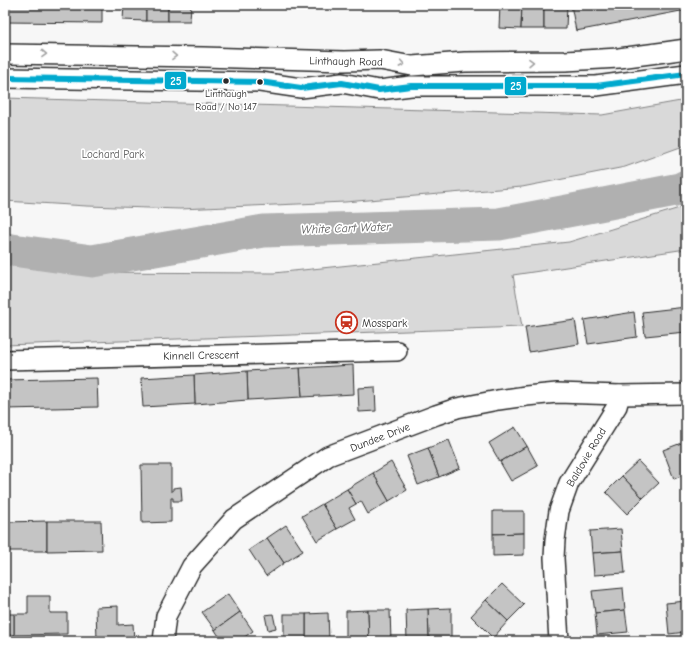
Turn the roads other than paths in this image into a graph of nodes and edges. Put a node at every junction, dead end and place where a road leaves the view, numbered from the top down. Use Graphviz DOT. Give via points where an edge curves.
graph roads {
  1 [pos="686,48"];
  2 [pos="5,54"];
  3 [pos="686,74"];
  4 [pos="5,78"];
  5 [pos="397,350"];
  6 [pos="5,360"];
  7 [pos="686,394"];
  8 [pos="620,395"];
  9 [pos="163,641"];
  10 [pos="559,641"];
  2 -- 1 [label="street, Linthaugh Road, one-way" via="380,60 412,66 619,58"];
  3 -- 4 [label="street, Linthaugh Road" via="596,86 411,86 379,90 342,83 301,88 260,82"];
  5 -- 6 [label="street, Kinnell Crescent"];
  7 -- 8 [label="street, Dundee Drive"];
  8 -- 9 [label="street, Dundee Drive" via="557,394 480,403 436,415 328,456 234,519 192,566 166,616"];
  8 -- 10 [label="street, Baldovie Road" via="617,406 569,483 559,510 554,558"];
}
